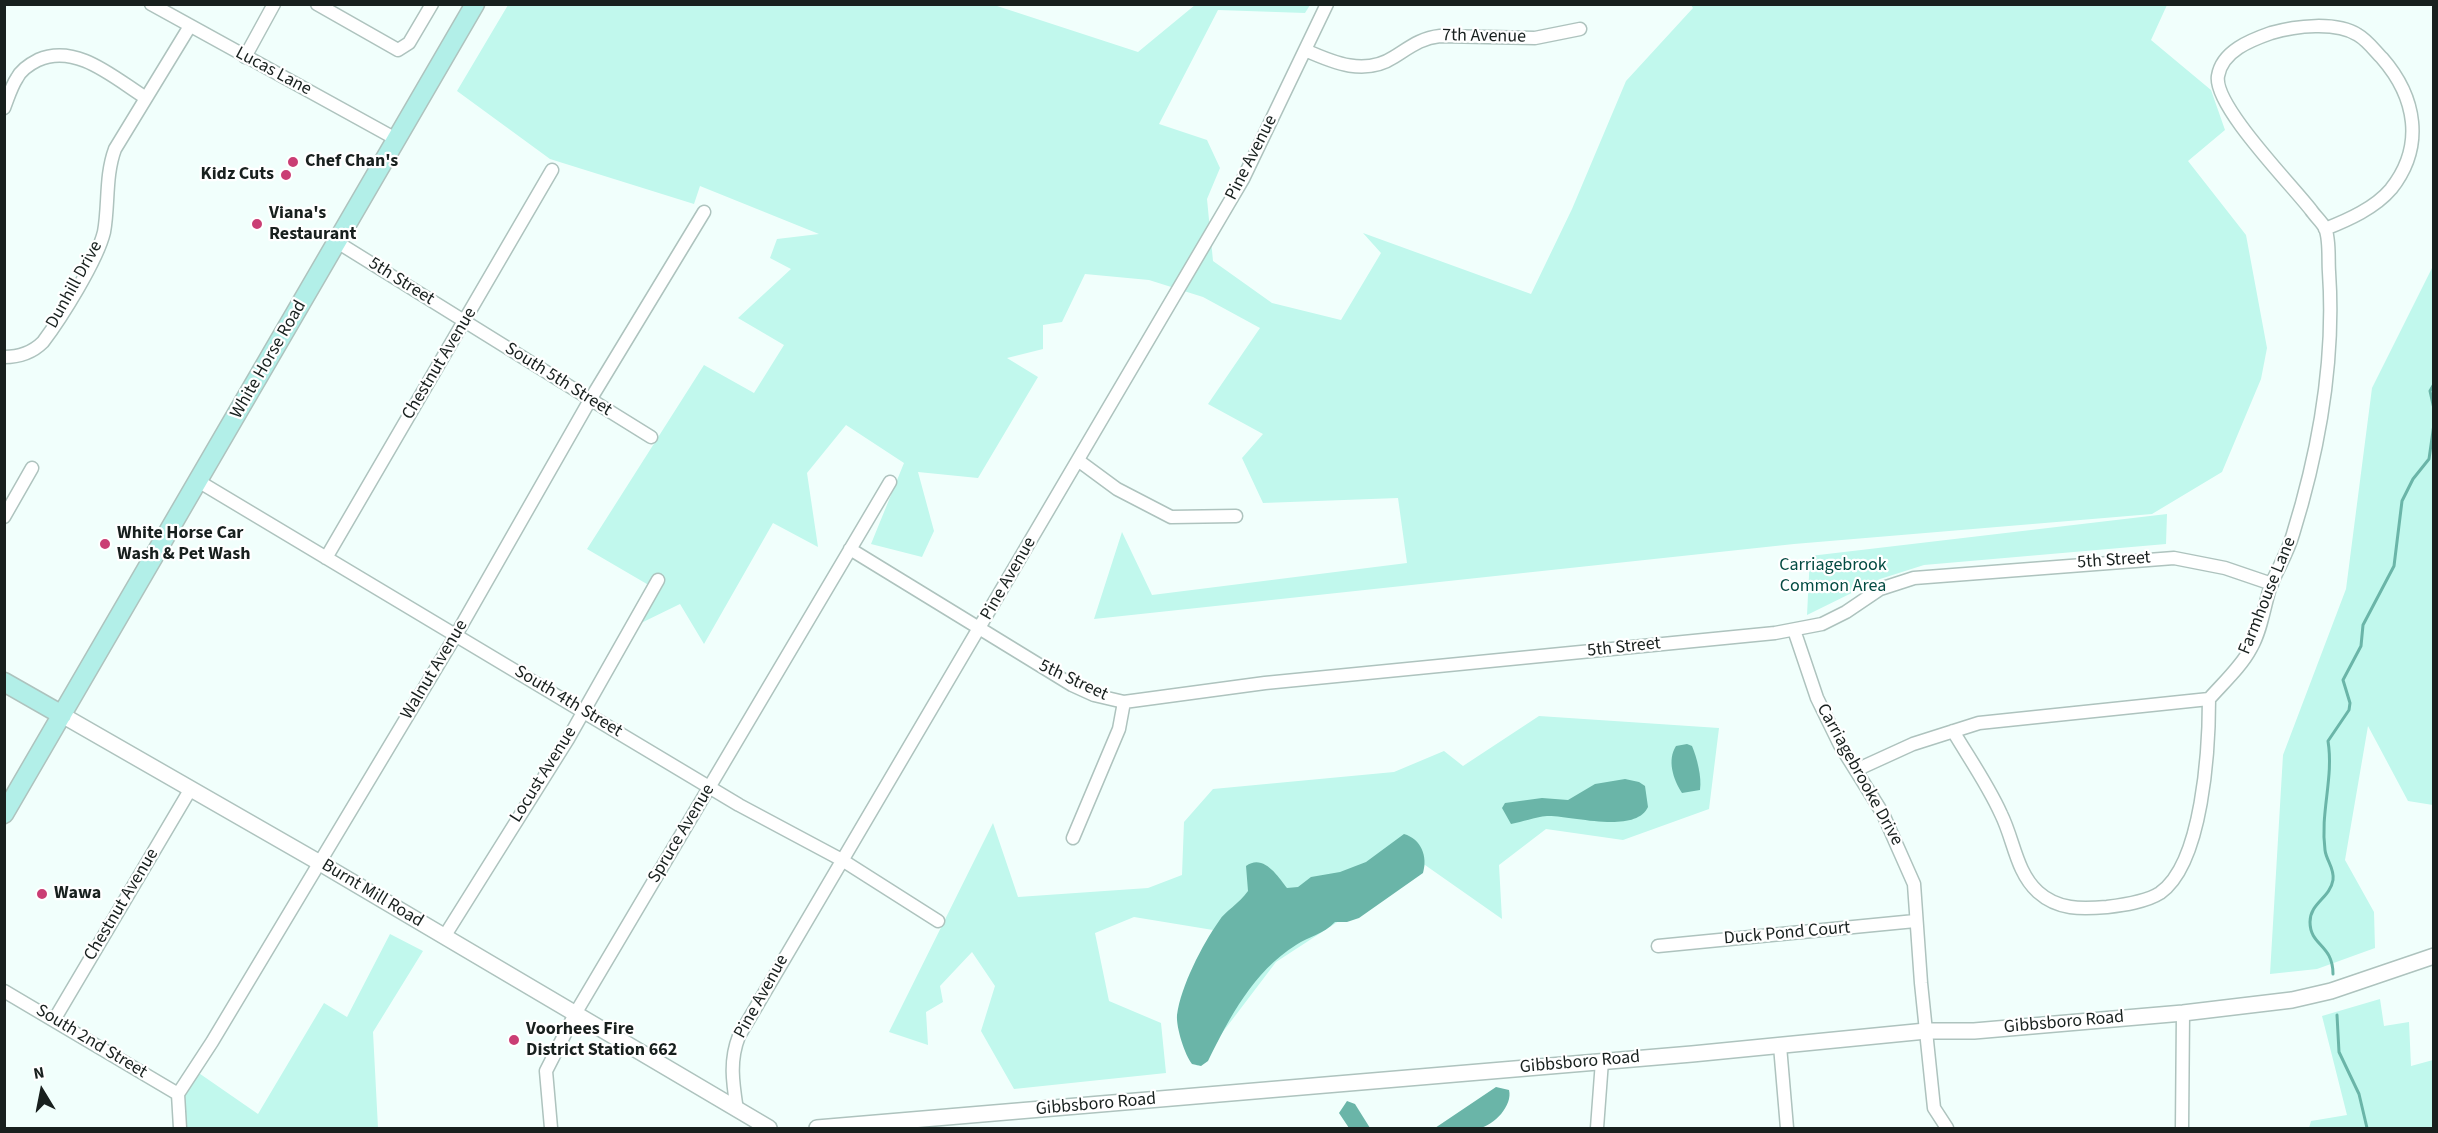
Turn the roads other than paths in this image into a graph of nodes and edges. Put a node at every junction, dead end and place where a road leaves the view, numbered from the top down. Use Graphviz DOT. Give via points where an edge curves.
graph roads {
  1 [pos="151,4"];
  2 [pos="274,4"];
  3 [pos="316,4"];
  4 [pos="432,4"];
  5 [pos="475,4"];
  6 [pos="1327,4"];
  7 [pos="190,26"];
  8 [pos="1580,29"];
  9 [pos="1305,50"];
  10 [pos="245,57"];
  11 [pos="146,98"];
  12 [pos="4,108"];
  13 [pos="396,139"];
  14 [pos="552,170"];
  15 [pos="704,212"];
  16 [pos="2325,229"];
  17 [pos="337,242"];
  18 [pos="465,322"];
  19 [pos="4,357"];
  20 [pos="590,400"];
  21 [pos="651,437"];
  22 [pos="1079,461"];
  23 [pos="32,468"];
  24 [pos="198,481"];
  25 [pos="890,482"];
  26 [pos="1236,516"];
  27 [pos="4,517"];
  28 [pos="850,549"];
  29 [pos="326,558"];
  30 [pos="658,580"];
  31 [pos="2272,584"];
  32 [pos="980,629"];
  33 [pos="1794,630"];
  34 [pos="456,635"];
  35 [pos="4,682"];
  36 [pos="2209,699"];
  37 [pos="1124,702"];
  38 [pos="584,711"];
  39 [pos="62,715"];
  40 [pos="1953,731"];
  41 [pos="1856,770"];
  42 [pos="710,787"];
  43 [pos="190,790"];
  44 [pos="4,814"];
  45 [pos="1073,837"];
  46 [pos="842,860"];
  47 [pos="320,863"];
  48 [pos="938,921"];
  49 [pos="1915,921"];
  50 [pos="444,937"];
  51 [pos="1658,946"];
  52 [pos="2433,956"];
  53 [pos="4,991"];
  54 [pos="2183,1013"];
  55 [pos="575,1014"];
  56 [pos="54,1020"];
  57 [pos="1926,1031"];
  58 [pos="1780,1046"];
  59 [pos="1602,1061"];
  60 [pos="178,1094"];
  61 [pos="737,1110"];
  62 [pos="180,1128"];
  63 [pos="551,1128"];
  64 [pos="769,1128"];
  65 [pos="817,1128"];
  66 [pos="1597,1128"];
  67 [pos="1787,1128"];
  68 [pos="1947,1128"];
  69 [pos="2182,1128"];
  1 -- 7 [label="street, Lucas Lane"];
  2 -- 10 [label="street"];
  3 -- 4 [label="street" via="398,50 409,43"];
  5 -- 13 [label="main road, White Horse Road"];
  6 -- 9 [label="street"];
  7 -- 10 [label="street, Lucas Lane"];
  7 -- 11 [label="street, Dunhill Drive"];
  8 -- 9 [label="street, 7th Avenue" via="1535,38 1424,38 1390,60 1363,66 1339,65"];
  9 -- 22 [label="street, Pine Avenue" via="1243,179"];
  10 -- 13 [label="street, Lucas Lane"];
  11 -- 12 [label="street" via="82,59 61,54 31,63 21,71"];
  11 -- 19 [label="street, Dunhill Drive" via="112,158 104,230 84,274 43,342 24,355"];
  13 -- 17 [label="main road, White Horse Road"];
  14 -- 18 [label="street, Chestnut Avenue"];
  15 -- 20 [label="street, Walnut Avenue"];
  16 -- 16 [label="street" via="2241,126 2218,91 2219,72 2229,55 2274,33 2327,27 2358,34 2396,74 2408,100 2413,132 2410,150 2396,181 2373,205"];
  16 -- 31 [label="street, Farmhouse Lane" via="2331,341 2304,492 2293,535"];
  17 -- 18 [label="street, 5th Street"];
  17 -- 24 [label="main road, White Horse Road"];
  18 -- 20 [label="street, South 5th Street"];
  18 -- 29 [label="street, Chestnut Avenue"];
  20 -- 21 [label="street, South 5th Street"];
  20 -- 34 [label="street, Walnut Avenue"];
  22 -- 26 [label="street" via="1117,489 1171,517"];
  22 -- 32 [label="street, Pine Avenue"];
  23 -- 27 [label="street"];
  24 -- 29 [label="street, South 4th Street"];
  24 -- 39 [label="main road, White Horse Road"];
  25 -- 28 [label="street, Spruce Avenue"];
  28 -- 32 [label="street"];
  28 -- 42 [label="street, Spruce Avenue"];
  29 -- 34 [label="street, South 4th Street"];
  30 -- 38 [label="street, Locust Avenue"];
  31 -- 33 [label="street, 5th Street" via="2225,568 2174,558 1914,578 1880,589 1822,624"];
  31 -- 36 [label="street, Farmhouse Lane" via="2252,648"];
  32 -- 37 [label="street, 5th Street" via="1072,685"];
  32 -- 46 [label="street, Pine Avenue"];
  33 -- 37 [label="street, 5th Street" via="1265,683"];
  33 -- 41 [label="street, Carriagebrooke Drive" via="1817,698"];
  34 -- 38 [label="street, South 4th Street"];
  34 -- 47 [label="street, Walnut Avenue"];
  35 -- 39 [label="main road, Burnt Mill Road"];
  36 -- 40 [label="street" via="1979,723"];
  36 -- 40 [label="street" via="2209,736 2195,827 2182,869 2159,893 2110,907 2070,908 2037,891 2023,873 2001,814"];
  37 -- 45 [label="street" via="1119,729"];
  38 -- 42 [label="street, South 4th Street"];
  38 -- 50 [label="street, Locust Avenue"];
  39 -- 43 [label="street, Burnt Mill Road"];
  39 -- 44 [label="main road, White Horse Road"];
  40 -- 41 [label="street"];
  41 -- 49 [label="street, Carriagebrooke Drive" via="1904,857 1914,884"];
  42 -- 46 [label="street, South 4th Street"];
  42 -- 55 [label="street, Spruce Avenue"];
  43 -- 47 [label="street, Burnt Mill Road"];
  43 -- 56 [label="street, Chestnut Avenue"];
  46 -- 48 [label="street, South 4th Street"];
  46 -- 61 [label="street, Pine Avenue" via="739,1036 732,1072"];
  47 -- 50 [label="street, Burnt Mill Road"];
  47 -- 60 [label="street, Walnut Avenue"];
  49 -- 51 [label="street, Duck Pond Court"];
  49 -- 57 [label="street, Carriagebrooke Drive"];
  50 -- 55 [label="street, Burnt Mill Road"];
  52 -- 54 [label="street, Gibbsboro Road" via="2292,1000"];
  53 -- 56 [label="street, South 2nd Street"];
  54 -- 57 [label="street, Gibbsboro Road" via="1974,1031"];
  54 -- 69 [label="street"];
  55 -- 61 [label="street, Burnt Mill Road"];
  55 -- 63 [label="street, Spruce Avenue" via="546,1071"];
  56 -- 60 [label="street, South 2nd Street"];
  57 -- 58 [label="street, Gibbsboro Road"];
  57 -- 68 [label="street, Carriagebrooke Drive" via="1934,1108"];
  58 -- 59 [label="street, Gibbsboro Road"];
  58 -- 67 [label="street"];
  59 -- 65 [label="street, Gibbsboro Road"];
  59 -- 66 [label="street"];
  60 -- 62 [label="street"];
  61 -- 64 [label="street, Burnt Mill Road"];
}
